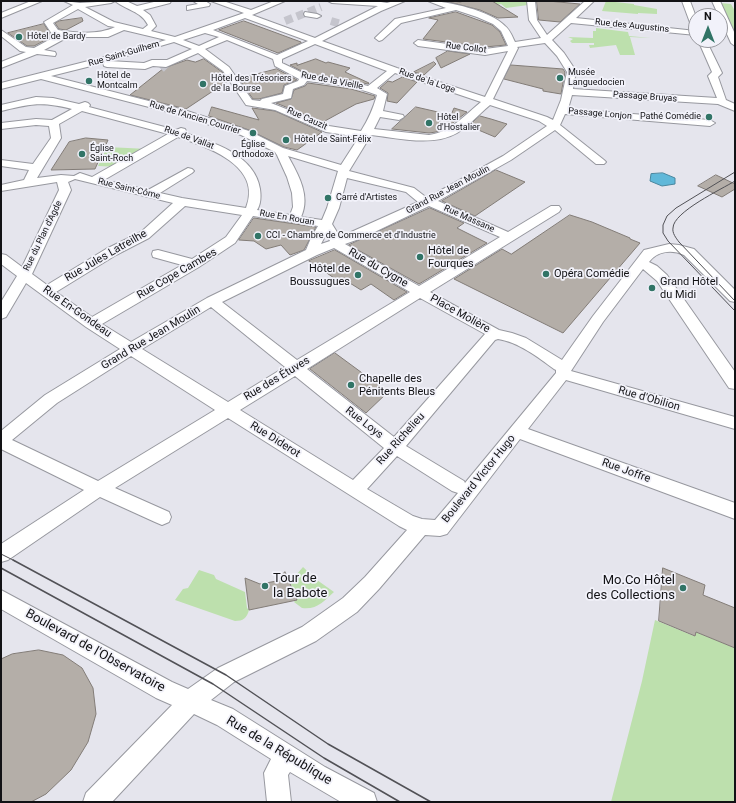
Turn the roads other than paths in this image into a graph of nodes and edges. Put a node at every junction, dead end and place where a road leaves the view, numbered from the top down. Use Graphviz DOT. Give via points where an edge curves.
graph roads {
  1 [pos="38,1"];
  2 [pos="68,1"];
  3 [pos="112,1"];
  4 [pos="119,1"];
  5 [pos="167,1"];
  6 [pos="197,1"];
  7 [pos="214,1"];
  8 [pos="281,1"];
  9 [pos="332,1"];
  10 [pos="347,1"];
  11 [pos="402,1"];
  12 [pos="432,1"];
  13 [pos="531,1"];
  14 [pos="590,1"];
  15 [pos="716,1"];
  16 [pos="80,5"];
  17 [pos="385,5"];
  18 [pos="190,8"];
  19 [pos="455,8"];
  20 [pos="136,9"];
  21 [pos="248,13"];
  22 [pos="2,14"];
  23 [pos="308,14"];
  24 [pos="317,16"];
  25 [pos="569,20"];
  26 [pos="123,27"];
  27 [pos="205,30"];
  28 [pos="141,31"];
  29 [pos="1,32"];
  30 [pos="688,32"];
  31 [pos="66,34"];
  32 [pos="227,38"];
  33 [pos="379,38"];
  34 [pos="172,39"];
  35 [pos="547,40"];
  36 [pos="315,41"];
  37 [pos="91,43"];
  38 [pos="418,43"];
  39 [pos="735,43"];
  40 [pos="513,46"];
  41 [pos="706,48"];
  42 [pos="199,49"];
  43 [pos="34,52"];
  44 [pos="52,54"];
  45 [pos="277,58"];
  46 [pos="94,63"];
  47 [pos="1,65"];
  48 [pos="394,70"];
  49 [pos="14,71"];
  50 [pos="1,73"];
  51 [pos="42,76"];
  52 [pos="31,78"];
  53 [pos="305,78"];
  54 [pos="1,86"];
  55 [pos="370,89"];
  56 [pos="1,90"];
  57 [pos="569,92"];
  58 [pos="105,93"];
  59 [pos="720,101"];
  60 [pos="252,102"];
  61 [pos="487,102"];
  62 [pos="14,105"];
  63 [pos="82,107"];
  64 [pos="1,108"];
  65 [pos="735,108"];
  66 [pos="561,111"];
  67 [pos="377,113"];
  68 [pos="399,117"];
  69 [pos="202,119"];
  70 [pos="54,123"];
  71 [pos="710,123"];
  72 [pos="555,125"];
  73 [pos="1,126"];
  74 [pos="181,131"];
  75 [pos="365,133"];
  76 [pos="279,150"];
  77 [pos="600,162"];
  78 [pos="1,163"];
  79 [pos="36,168"];
  80 [pos="188,171"];
  81 [pos="343,171"];
  82 [pos="61,178"];
  83 [pos="95,180"];
  84 [pos="29,182"];
  85 [pos="1,188"];
  86 [pos="150,194"];
  87 [pos="182,202"];
  88 [pos="428,202"];
  89 [pos="555,209"];
  90 [pos="250,211"];
  91 [pos="294,219"];
  92 [pos="326,224"];
  93 [pos="509,237"];
  94 [pos="337,243"];
  95 [pos="312,252"];
  96 [pos="158,254"];
  97 [pos="1,258"];
  98 [pos="642,260"];
  99 [pos="194,264"];
  100 [pos="24,276"];
  101 [pos="47,291"];
  102 [pos="420,292"];
  103 [pos="735,298"];
  104 [pos="212,302"];
  105 [pos="1,314"];
  106 [pos="91,324"];
  107 [pos="496,335"];
  108 [pos="132,348"];
  109 [pos="295,368"];
  110 [pos="564,371"];
  111 [pos="735,384"];
  112 [pos="227,410"];
  113 [pos="735,423"];
  114 [pos="518,432"];
  115 [pos="1,441"];
  116 [pos="395,447"];
  117 [pos="458,486"];
  118 [pos="99,489"];
  119 [pos="355,490"];
  120 [pos="735,511"];
  121 [pos="162,517"];
  122 [pos="422,527"];
  123 [pos="1,554"];
  124 [pos="5,607"];
  125 [pos="191,701"];
  126 [pos="287,756"];
  127 [pos="95,802"];
  128 [pos="279,802"];
  129 [pos="365,802"];
  1 -- 22 [label="street"];
  2 -- 16 [label="street"];
  3 -- 16 [label="street"];
  4 -- 20 [label="street"];
  5 -- 20 [label="street"];
  6 -- 18 [label="street" via="206,4"];
  7 -- 21 [label="street, Rue de la Loge"];
  8 -- 21 [label="street, Rue Saint-Guilhem"];
  9 -- 10 [label="street"];
  10 -- 17 [label="street"];
  11 -- 17 [label="street"];
  12 -- 19 [label="street"];
  13 -- 35 [label="street" via="534,20"];
  14 -- 25 [label="street"];
  15 -- 39 [label="street"];
  16 -- 26 [label="street" via="81,8 111,24"];
  16 -- 31 [label="street" via="48,22 55,32"];
  17 -- 36 [label="street"];
  19 -- 33 [label="street" via="398,21"];
  19 -- 40 [label="street" via="482,16 501,26"];
  20 -- 28 [label="street" via="148,17 152,26"];
  21 -- 27 [label="street, Rue Saint-Guilhem"];
  21 -- 36 [label="street, Rue de la Loge"];
  23 -- 24 [label="street"];
  25 -- 30 [label="street, Rue des Augustins"];
  25 -- 35 [label="street"];
  26 -- 28 [label="street"];
  26 -- 31 [label="street" via="108,34"];
  27 -- 32 [label="street"];
  27 -- 34 [label="street, Rue Saint-Guilhem"];
  28 -- 34 [label="street"];
  28 -- 37 [label="street" via="107,42"];
  29 -- 43 [label="street" via="23,49"];
  31 -- 43 [label="street"];
  32 -- 42 [label="street"];
  32 -- 45 [label="street"];
  34 -- 42 [label="street"];
  34 -- 46 [label="street, Rue Saint-Guilhem"];
  35 -- 40 [label="street, Rue Collot"];
  35 -- 57 [label="street" via="561,55 571,73"];
  36 -- 45 [label="street"];
  36 -- 48 [label="street, Rue de la Loge"];
  38 -- 40 [label="street, Rue Collot" via="485,52"];
  40 -- 61 [label="street"];
  41 -- 59 [label="street" via="717,74 713,76 722,99"];
  42 -- 46 [label="street" via="163,67 152,63 142,69"];
  42 -- 60 [label="street" via="226,69"];
  43 -- 44 [label="street"];
  43 -- 47 [label="street"];
  45 -- 53 [label="street, Rue de la Vieille" via="278,64"];
  46 -- 51 [label="street, Rue Saint-Guilhem"];
  47 -- 49 [label="street"];
  48 -- 55 [label="street"];
  48 -- 61 [label="street, Rue de la Loge"];
  49 -- 50 [label="street"];
  49 -- 52 [label="street"];
  51 -- 52 [label="street, Rue Saint-Guilhem"];
  51 -- 58 [label="street, Rue de l'Ancien Courrier"];
  52 -- 54 [label="street, Rue Saint-Guilhem"];
  53 -- 55 [label="street, Rue de la Vieille"];
  53 -- 60 [label="street" via="301,83 288,88 288,96"];
  55 -- 67 [label="street" via="382,94"];
  56 -- 62 [label="street"];
  57 -- 59 [label="street, Passage Bruyas"];
  57 -- 66 [label="street"];
  58 -- 63 [label="street"];
  58 -- 69 [label="street, Rue de l'Ancien Courrier"];
  59 -- 65 [label="street"];
  60 -- 75 [label="street, Rue Cauzit" via="282,108 327,128"];
  61 -- 72 [label="street, Rue de la Loge"];
  61 -- 75 [label="street, Rue Cauzit" via="453,131 438,136 429,138"];
  62 -- 63 [label="street, Rue de Vallat" via="36,100"];
  62 -- 64 [label="street, Rue de Vallat"];
  63 -- 70 [label="street"];
  63 -- 74 [label="street, Rue de Vallat"];
  66 -- 71 [label="street, Passage Lonjon"];
  66 -- 72 [label="street"];
  67 -- 68 [label="street"];
  67 -- 75 [label="street"];
  69 -- 74 [label="street"];
  69 -- 76 [label="street, Rue de l'Ancien Courrier" via="246,133"];
  70 -- 73 [label="street" via="36,122"];
  70 -- 79 [label="street" via="56,138"];
  72 -- 77 [label="street, Rue de la Loge"];
  72 -- 88 [label="street, Grand Rue Jean Moulin" via="507,158"];
  74 -- 83 [label="street"];
  74 -- 90 [label="street, Rue de Vallat" via="212,145 239,162 253,180 255,196"];
  75 -- 81 [label="street" via="360,146"];
  76 -- 81 [label="street, Rue de l'Ancien Courrier"];
  76 -- 91 [label="street" via="293,175 298,196 299,206"];
  78 -- 79 [label="street"];
  79 -- 84 [label="street"];
  80 -- 86 [label="street"];
  81 -- 88 [label="street, Rue Massane" via="410,190"];
  81 -- 92 [label="street"];
  82 -- 83 [label="street, Rue Saint-Côme" via="79,176"];
  82 -- 84 [label="street, Rue Saint-Côme"];
  82 -- 100 [label="street, Rue du Plan d'Agde" via="66,190"];
  83 -- 86 [label="street, Rue Saint-Côme"];
  84 -- 85 [label="street, Rue Saint-Côme"];
  86 -- 87 [label="street, Rue Saint-Côme"];
  87 -- 90 [label="street, Rue Saint-Côme"];
  87 -- 101 [label="street, Rue Jules Latreilhe" via="145,235 111,252"];
  88 -- 93 [label="street, Rue Massane"];
  88 -- 94 [label="street, Grand Rue Jean Moulin"];
  89 -- 93 [label="street, Rue des Étuves"];
  90 -- 91 [label="street, Rue En Rouan"];
  90 -- 99 [label="street, Rue Cope Cambes" via="231,240"];
  91 -- 92 [label="street, Rue En Rouan"];
  92 -- 94 [label="street, Rue En Rouan"];
  92 -- 95 [label="street"];
  93 -- 102 [label="street, Rue des Étuves"];
  94 -- 95 [label="street, Grand Rue Jean Moulin"];
  94 -- 102 [label="street, Rue du Cygne"];
  95 -- 104 [label="street, Grand Rue Jean Moulin"];
  96 -- 99 [label="street"];
  97 -- 100 [label="street, Rue En-Gondeau"];
  98 -- 103 [label="street" via="654,250 678,248 688,252"];
  98 -- 110 [label="street, Boulevard Victor Hugo" via="598,319"];
  98 -- 111 [label="street" via="662,278"];
  99 -- 106 [label="street, Rue Cope Cambes"];
  100 -- 101 [label="street, Rue En-Gondeau"];
  100 -- 105 [label="street, Rue du Plan d'Agde"];
  101 -- 106 [label="street, Rue En-Gondeau"];
  102 -- 107 [label="street, Place Molière"];
  102 -- 109 [label="street, Rue des Étuves"];
  104 -- 108 [label="street, Grand Rue Jean Moulin"];
  104 -- 109 [label="street, Rue Loys"];
  106 -- 108 [label="street, Rue En-Gondeau"];
  107 -- 110 [label="street, Place Molière" via="506,336 548,357"];
  107 -- 116 [label="street, Rue Richelieu" via="490,337"];
  108 -- 112 [label="street, Rue Diderot"];
  108 -- 115 [label="street, Grand Rue Jean Moulin" via="51,399"];
  109 -- 112 [label="street, Rue des Étuves"];
  109 -- 116 [label="street, Rue Loys"];
  110 -- 113 [label="street, Rue d'Obilion"];
  110 -- 114 [label="street, Boulevard Victor Hugo"];
  112 -- 118 [label="street, Rue des Étuves"];
  112 -- 119 [label="street, Rue Diderot"];
  114 -- 120 [label="street, Rue Joffre"];
  114 -- 122 [label="street, Boulevard Victor Hugo" via="440,528"];
  115 -- 118 [label="street"];
  116 -- 117 [label="street, Rue Loys"];
  116 -- 119 [label="street, Rue Richelieu"];
  118 -- 121 [label="street"];
  118 -- 123 [label="street, Rue des Étuves"];
  119 -- 122 [label="street, Rue Diderot" via="406,521"];
  122 -- 125 [label="street" via="350,605 309,634 226,675"];
  124 -- 125 [label="street, Boulevard de l'Observatoire" via="158,687"];
  125 -- 126 [label="street, Rue de la République" via="225,718"];
  125 -- 127 [label="street"];
  126 -- 128 [label="street" via="276,773"];
  126 -- 129 [label="street, Rue de la République"];
}
